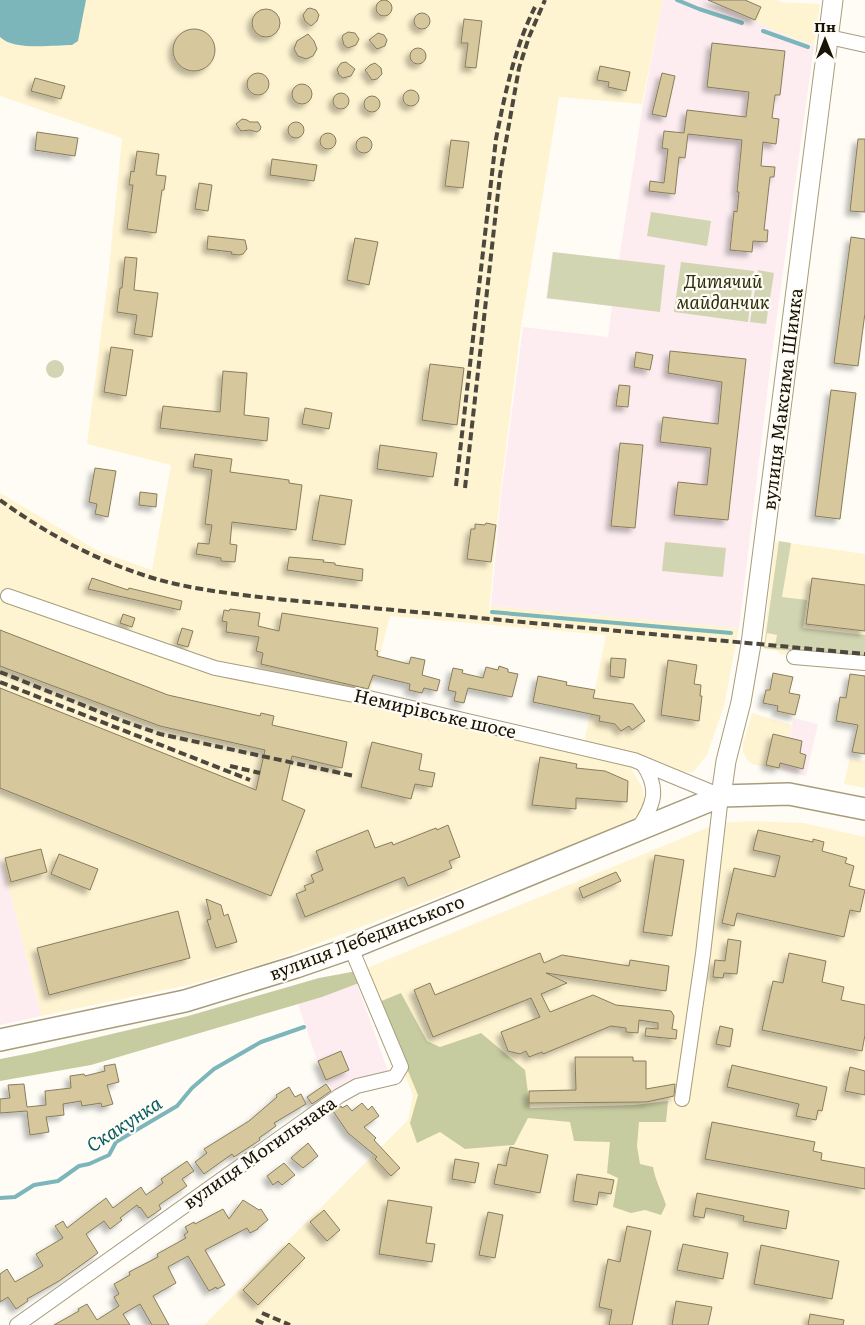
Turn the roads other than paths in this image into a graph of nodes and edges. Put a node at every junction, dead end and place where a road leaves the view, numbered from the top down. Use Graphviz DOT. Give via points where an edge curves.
graph roads {
  1 [pos="833,0"];
  2 [pos="829,37"];
  3 [pos="865,45"];
  4 [pos="8,596"];
  5 [pos="794,657"];
  6 [pos="865,663"];
  7 [pos="643,764"];
  8 [pos="721,796"];
  9 [pos="865,810"];
  10 [pos="638,830"];
  11 [pos="351,948"];
  12 [pos="0,1040"];
  13 [pos="682,1099"];
  14 [pos="17,1325"];
  1 -- 2 [label="main road, вулиця Максима Шимка"];
  2 -- 3 [label="street"];
  2 -- 8 [label="main road, вулиця Максима Шимка" via="751,644"];
  4 -- 7 [label="street, Немирівське шосе" via="216,668 369,698"];
  5 -- 6 [label="street"];
  7 -- 8 [label="street, Немирівське шосе"];
  7 -- 10 [label="street" via="651,778 654,796"];
  8 -- 9 [label="main road, Немирівське шосе" via="789,794"];
  8 -- 10 [label="main road, вулиця Лебединського"];
  8 -- 13 [label="street"];
  10 -- 11 [label="main road, вулиця Лебединського"];
  11 -- 12 [label="main road, вулиця Лебединського" via="185,1002"];
  11 -- 14 [label="street, вулиця Могильчака" via="401,1067 395,1077 357,1086 339,1096"];
}
